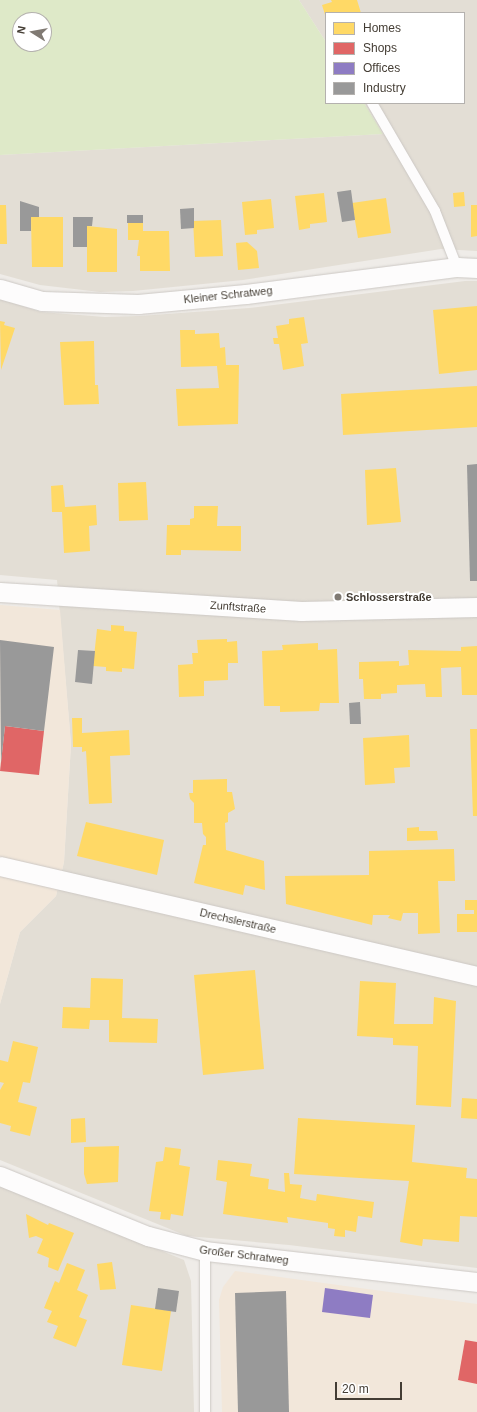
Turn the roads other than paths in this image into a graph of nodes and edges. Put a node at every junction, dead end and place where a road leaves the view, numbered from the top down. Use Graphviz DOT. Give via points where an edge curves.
graph roads {
  1 [pos="373,104"];
  2 [pos="457,267"];
  3 [pos="477,268"];
  4 [pos="0,290"];
  5 [pos="0,592"];
  6 [pos="477,607"];
  7 [pos="0,866"];
  8 [pos="477,976"];
  9 [pos="0,1176"];
  10 [pos="205,1251"];
  11 [pos="477,1282"];
  12 [pos="205,1412"];
  1 -- 2 [label="lane" via="436,211"];
  2 -- 3 [label="street, Kleiner Schratweg"];
  2 -- 4 [label="street, Kleiner Schratweg" via="246,294 138,304 42,301"];
  5 -- 6 [label="street, Zunftstraße" via="302,611"];
  7 -- 8 [label="street, Drechslerstraße"];
  9 -- 10 [label="street, Großer Schratweg" via="148,1236"];
  10 -- 11 [label="street, Großer Schratweg"];
  10 -- 12 [label="lane"];
}
